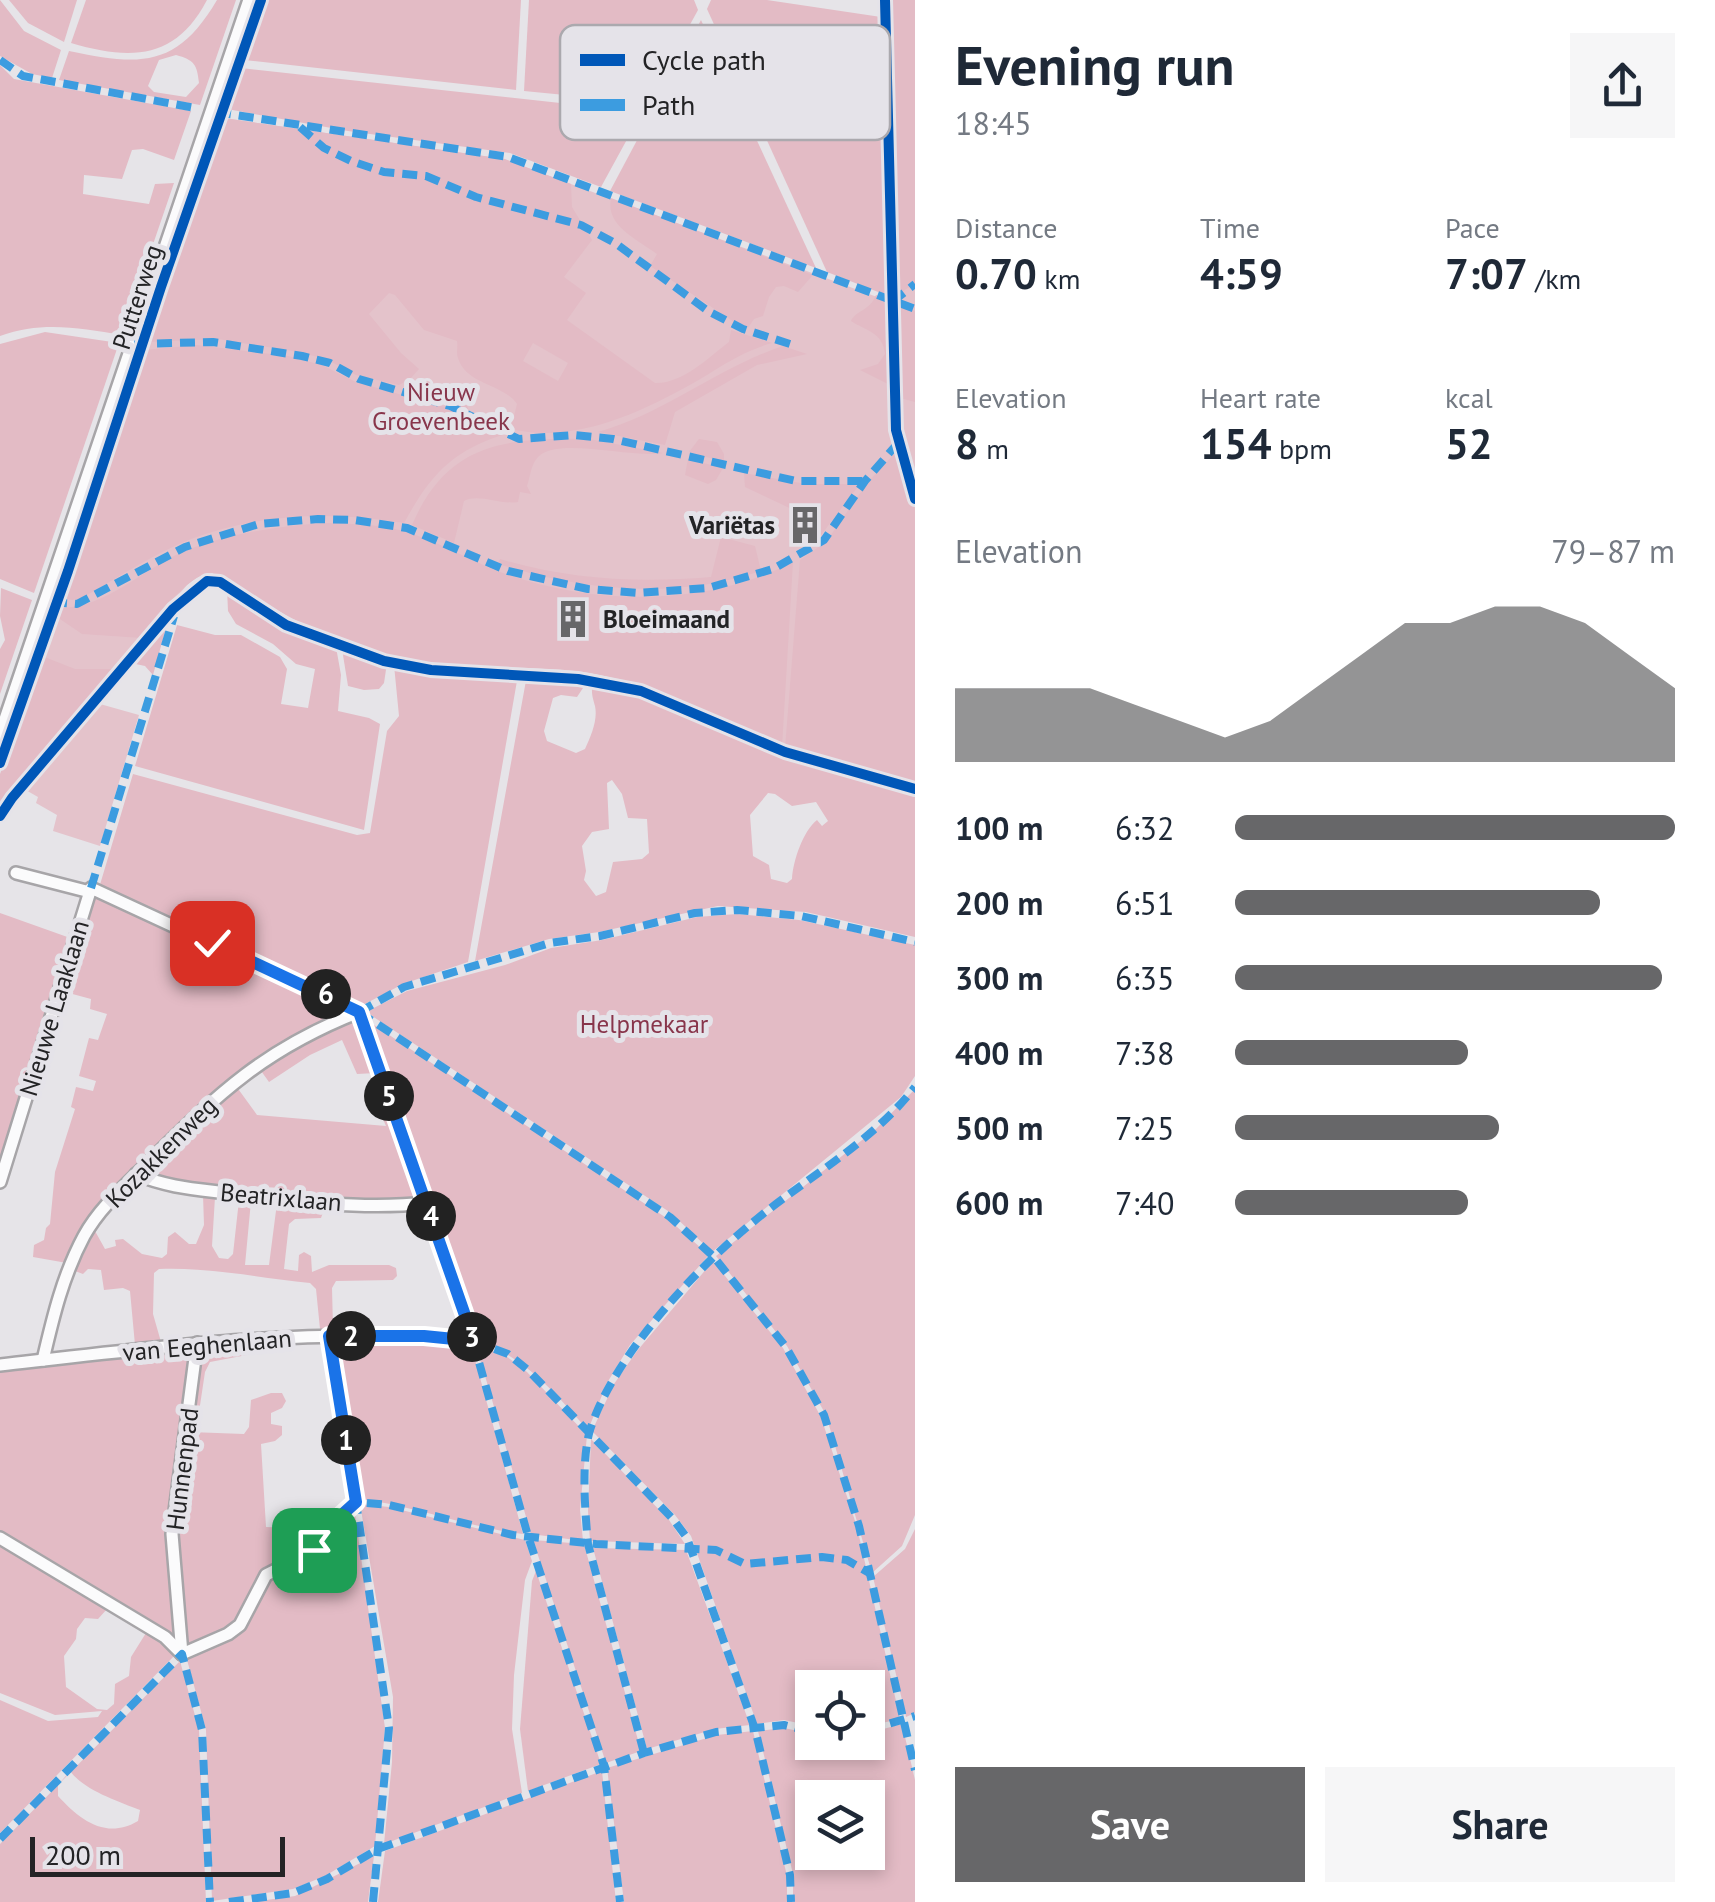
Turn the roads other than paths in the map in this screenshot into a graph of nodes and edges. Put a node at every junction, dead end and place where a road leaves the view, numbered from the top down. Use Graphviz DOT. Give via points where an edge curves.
graph roads {
  1 [pos="251,0"];
  2 [pos="0,740"];
  3 [pos="16,873"];
  4 [pos="90,890"];
  5 [pos="359,1012"];
  6 [pos="136,1174"];
  7 [pos="0,1182"];
  8 [pos="427,1203"];
  9 [pos="329,1336"];
  10 [pos="197,1343"];
  11 [pos="44,1360"];
  12 [pos="0,1365"];
  13 [pos="0,1538"];
  14 [pos="182,1654"];
  1 -- 2 [label="main road, Putterweg"];
  3 -- 4 [label="street, Nieuwe Laaklaan"];
  4 -- 5 [label="street"];
  4 -- 7 [label="street, Nieuwe Laaklaan"];
  5 -- 6 [label="street, Kozakkenweg" via="267,1057 215,1096"];
  5 -- 8 [label="street"];
  6 -- 8 [label="street, Beatrixlaan" via="160,1184 261,1197"];
  6 -- 11 [label="street, Kozakkenweg" via="84,1235 61,1289"];
  8 -- 9 [label="street, van Eeghenlaan" via="474,1341"];
  9 -- 10 [label="street, van Eeghenlaan"];
  9 -- 14 [label="street" via="356,1502 314,1550 266,1574 240,1626"];
  10 -- 11 [label="street, van Eeghenlaan"];
  10 -- 14 [label="street, Hunnenpad" via="172,1534"];
  11 -- 12 [label="street, van Eeghenlaan"];
  13 -- 14 [label="street"];
}
